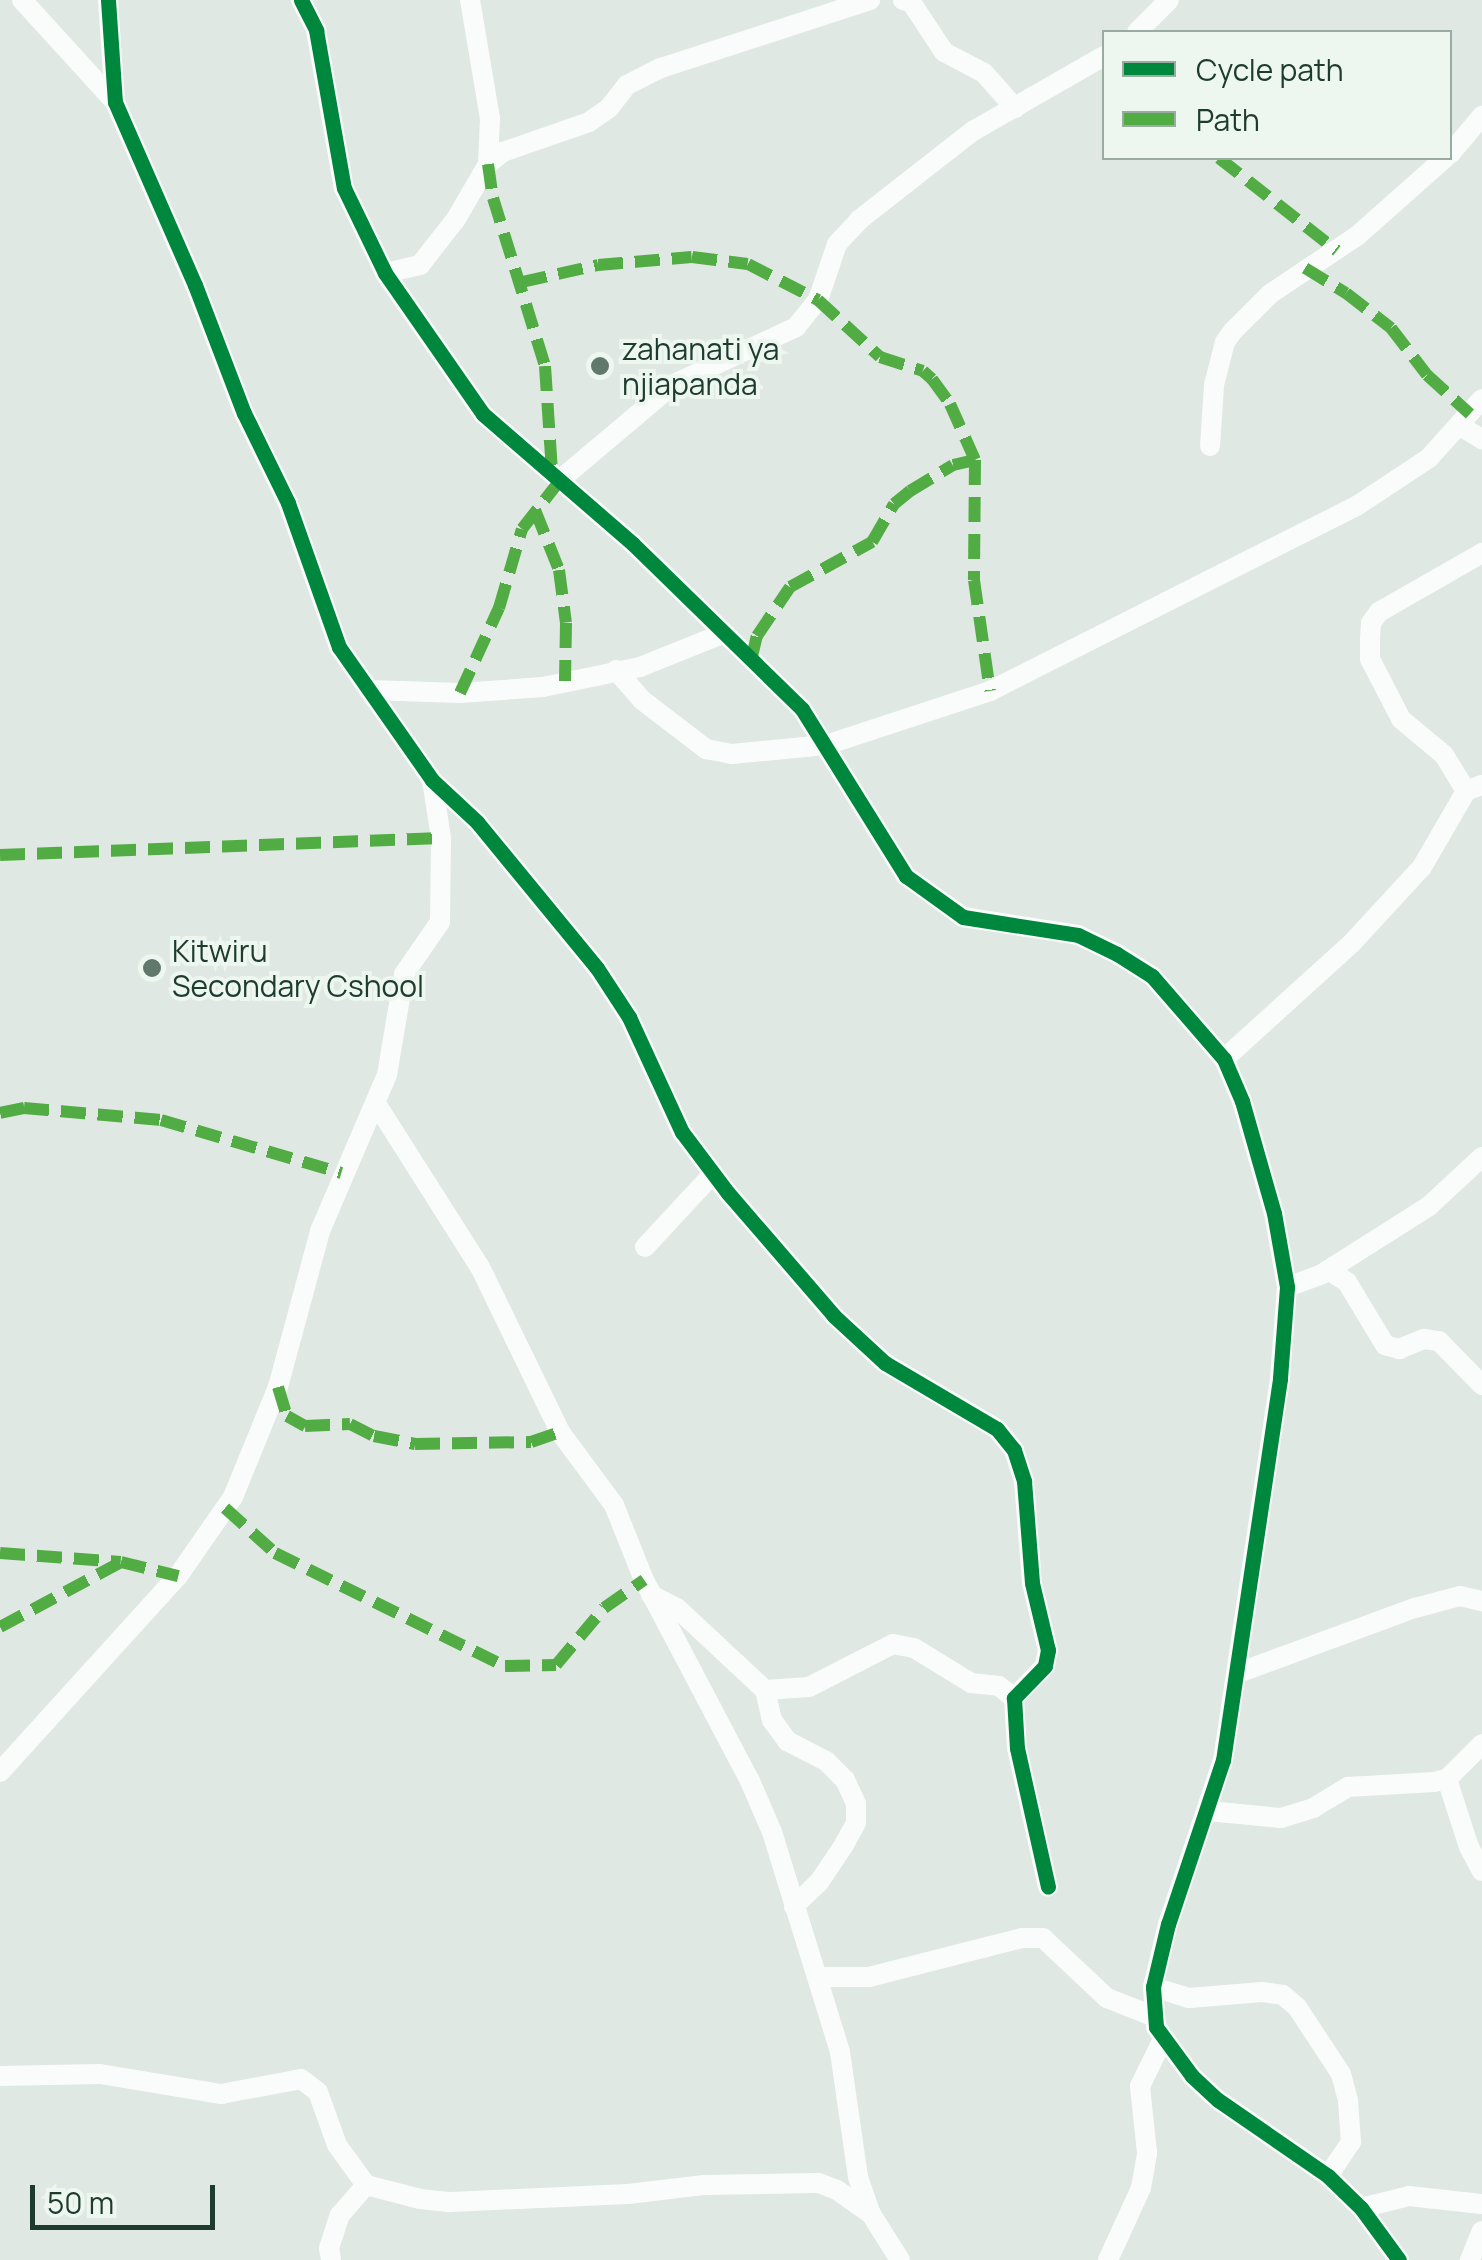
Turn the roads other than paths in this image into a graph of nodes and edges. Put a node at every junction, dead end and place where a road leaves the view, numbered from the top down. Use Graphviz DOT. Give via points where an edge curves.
graph roads {
  1 [pos="22,0"];
  2 [pos="108,0"];
  3 [pos="302,0"];
  4 [pos="470,0"];
  5 [pos="870,0"];
  6 [pos="1169,0"];
  7 [pos="908,1"];
  8 [pos="1139,30"];
  9 [pos="1102,57"];
  10 [pos="114,102"];
  11 [pos="1015,108"];
  12 [pos="1482,116"];
  13 [pos="1452,151"];
  14 [pos="1443,160"];
  15 [pos="488,164"];
  16 [pos="385,273"];
  17 [pos="1482,399"];
  18 [pos="1460,426"];
  19 [pos="1482,439"];
  20 [pos="1210,446"];
  21 [pos="562,479"];
  22 [pos="1482,552"];
  23 [pos="722,634"];
  24 [pos="616,670"];
  25 [pos="369,690"];
  26 [pos="826,745"];
  27 [pos="432,780"];
  28 [pos="1474,788"];
  29 [pos="1224,1059"];
  30 [pos="377,1105"];
  31 [pos="1482,1156"];
  32 [pos="712,1174"];
  33 [pos="645,1246"];
  34 [pos="1328,1270"];
  35 [pos="1287,1287"];
  36 [pos="1482,1386"];
  37 [pos="651,1595"];
  38 [pos="1482,1601"];
  39 [pos="1238,1673"];
  40 [pos="765,1690"];
  41 [pos="1014,1698"];
  42 [pos="1482,1744"];
  43 [pos="0,1772"];
  44 [pos="1447,1779"];
  45 [pos="1208,1811"];
  46 [pos="1482,1871"];
  47 [pos="1048,1887"];
  48 [pos="794,1906"];
  49 [pos="818,1977"];
  50 [pos="1153,1987"];
  51 [pos="1155,2016"];
  52 [pos="1162,2041"];
  53 [pos="0,2076"];
  54 [pos="1328,2176"];
  55 [pos="366,2185"];
  56 [pos="1482,2204"];
  57 [pos="1361,2208"];
  58 [pos="870,2214"];
  59 [pos="1482,2231"];
  60 [pos="331,2260"];
  61 [pos="900,2260"];
  62 [pos="1108,2260"];
  63 [pos="1399,2260"];
  64 [pos="1470,2260"];
  1 -- 10 [label="street"];
  2 -- 10 [label="street"];
  3 -- 16 [label="street" via="316,30 344,188"];
  4 -- 15 [label="street" via="490,118"];
  5 -- 15 [label="street" via="661,68 627,84 600,116 503,152"];
  6 -- 8 [label="street"];
  7 -- 11 [label="street" via="944,52 984,73"];
  9 -- 11 [label="street"];
  10 -- 25 [label="street" via="288,503 339,647"];
  11 -- 21 [label="street" via="973,131 859,220 837,244 818,300 796,328 674,384"];
  12 -- 13 [label="street"];
  14 -- 20 [label="street" via="1357,236 1270,294 1233,331 1214,385"];
  15 -- 16 [label="street" via="420,265"];
  16 -- 21 [label="street" via="484,414"];
  17 -- 18 [label="street"];
  18 -- 19 [label="street"];
  18 -- 26 [label="street" via="1429,458 1358,505 990,691"];
  21 -- 23 [label="street"];
  22 -- 28 [label="street" via="1379,612 1370,638 1370,659 1401,719"];
  23 -- 24 [label="street" via="653,663"];
  23 -- 26 [label="street" via="802,710"];
  24 -- 25 [label="street" via="542,687"];
  24 -- 26 [label="street" via="642,700 706,749 732,754"];
  25 -- 27 [label="street"];
  26 -- 29 [label="street" via="906,876 936,900 963,917 1078,935 1117,954 1152,976"];
  27 -- 30 [label="street" via="440,922 404,974"];
  27 -- 32 [label="street" via="477,822 597,968 630,1017 682,1132"];
  28 -- 29 [label="street" via="1422,867 1351,944"];
  29 -- 35 [label="street" via="1270,1196"];
  30 -- 37 [label="street" via="480,1267 560,1432 614,1505"];
  30 -- 43 [label="street" via="341,1173 278,1387 233,1496 178,1576"];
  31 -- 34 [label="street" via="1429,1206"];
  32 -- 33 [label="street"];
  32 -- 41 [label="street" via="801,1280 885,1364 998,1428 1014,1450 1048,1650 1045,1666"];
  34 -- 35 [label="street"];
  34 -- 36 [label="street" via="1347,1282 1385,1345 1400,1349 1439,1341"];
  35 -- 39 [label="street"];
  37 -- 40 [label="street" via="677,1608"];
  37 -- 48 [label="street" via="750,1780"];
  38 -- 39 [label="street" via="1460,1596 1415,1608"];
  39 -- 45 [label="street"];
  40 -- 41 [label="street" via="809,1687 892,1644 914,1648 971,1684 998,1686"];
  40 -- 48 [label="street" via="786,1741 826,1761 856,1804 856,1824 844,1845"];
  41 -- 47 [label="street" via="1023,1791"];
  42 -- 44 [label="street"];
  44 -- 45 [label="street" via="1348,1787 1281,1818"];
  44 -- 46 [label="street"];
  45 -- 50 [label="street"];
  48 -- 49 [label="street"];
  49 -- 51 [label="street" via="869,1978 1043,1938 1107,1998"];
  49 -- 58 [label="street" via="840,2052 858,2178"];
  50 -- 51 [label="street"];
  50 -- 54 [label="street" via="1188,1998 1262,1992 1297,2007 1340,2074 1348,2101 1351,2142"];
  51 -- 52 [label="street"];
  52 -- 54 [label="street" via="1218,2100"];
  52 -- 62 [label="street" via="1140,2086 1147,2153 1140,2188"];
  53 -- 55 [label="street" via="100,2074 221,2094 301,2079 318,2092 336,2145"];
  54 -- 57 [label="street"];
  55 -- 58 [label="street" via="451,2202 818,2183"];
  55 -- 60 [label="street" via="340,2215"];
  56 -- 57 [label="street" via="1409,2196"];
  57 -- 63 [label="street"];
  58 -- 61 [label="street"];
  59 -- 64 [label="street"];
}
